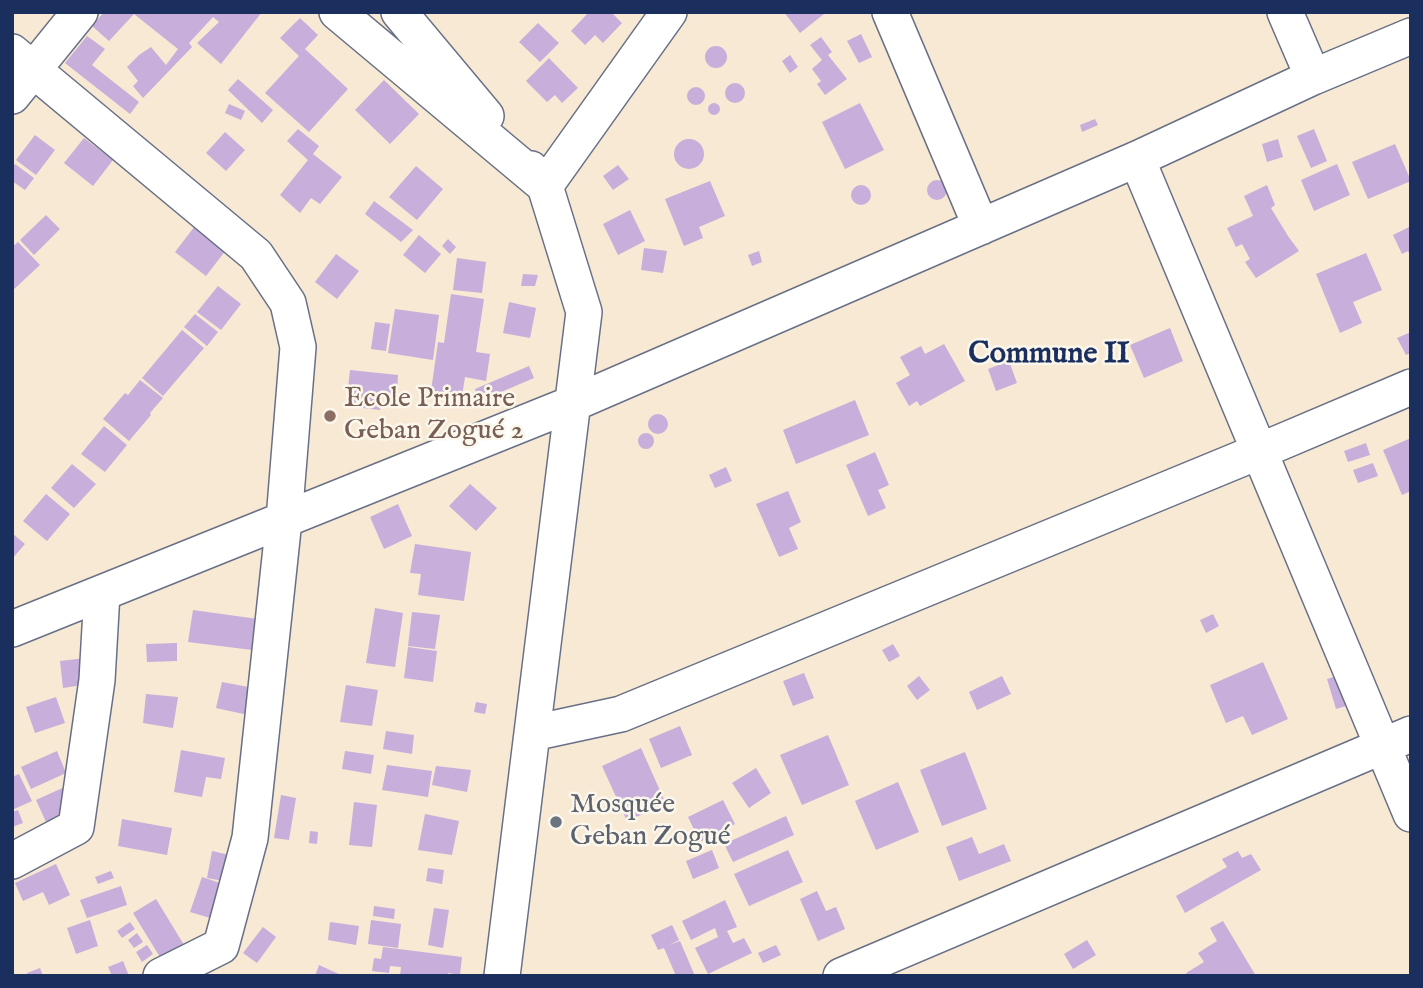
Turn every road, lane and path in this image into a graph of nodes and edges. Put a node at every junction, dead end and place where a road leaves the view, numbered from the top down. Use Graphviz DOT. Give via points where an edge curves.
graph roads {
  1 [pos="80,12"];
  2 [pos="337,12"];
  3 [pos="399,12"];
  4 [pos="669,12"];
  5 [pos="890,12"];
  6 [pos="1285,12"];
  7 [pos="1411,36"];
  8 [pos="19,73"];
  9 [pos="1313,76"];
  10 [pos="1137,159"];
  11 [pos="545,186"];
  12 [pos="981,227"];
  13 [pos="1411,387"];
  14 [pos="574,403"];
  15 [pos="1260,451"];
  16 [pos="284,520"];
  17 [pos="102,593"];
  18 [pos="12,629"];
  19 [pos="533,733"];
  20 [pos="1397,740"];
  21 [pos="1411,814"];
  22 [pos="12,861"];
  23 [pos="161,976"];
  24 [pos="502,976"];
  25 [pos="841,976"];
  1 -- 8 [label="street"];
  2 -- 11 [label="street"];
  3 -- 11 [label="street"];
  4 -- 11 [label="street"];
  5 -- 12 [label="street"];
  6 -- 9 [label="street"];
  7 -- 9 [label="street"];
  8 -- 16 [label="street" via="256,256 288,303 298,347"];
  9 -- 10 [label="street"];
  10 -- 12 [label="street"];
  10 -- 15 [label="street"];
  11 -- 14 [label="street" via="584,312"];
  12 -- 14 [label="street"];
  13 -- 15 [label="street"];
  14 -- 16 [label="street"];
  14 -- 19 [label="street"];
  15 -- 19 [label="street" via="621,714"];
  15 -- 20 [label="street"];
  16 -- 17 [label="street"];
  16 -- 23 [label="street" via="250,838 221,946"];
  17 -- 18 [label="street"];
  17 -- 22 [label="street" via="97,680 76,827"];
  19 -- 24 [label="street"];
  20 -- 21 [label="street"];
  20 -- 25 [label="street"];
}
